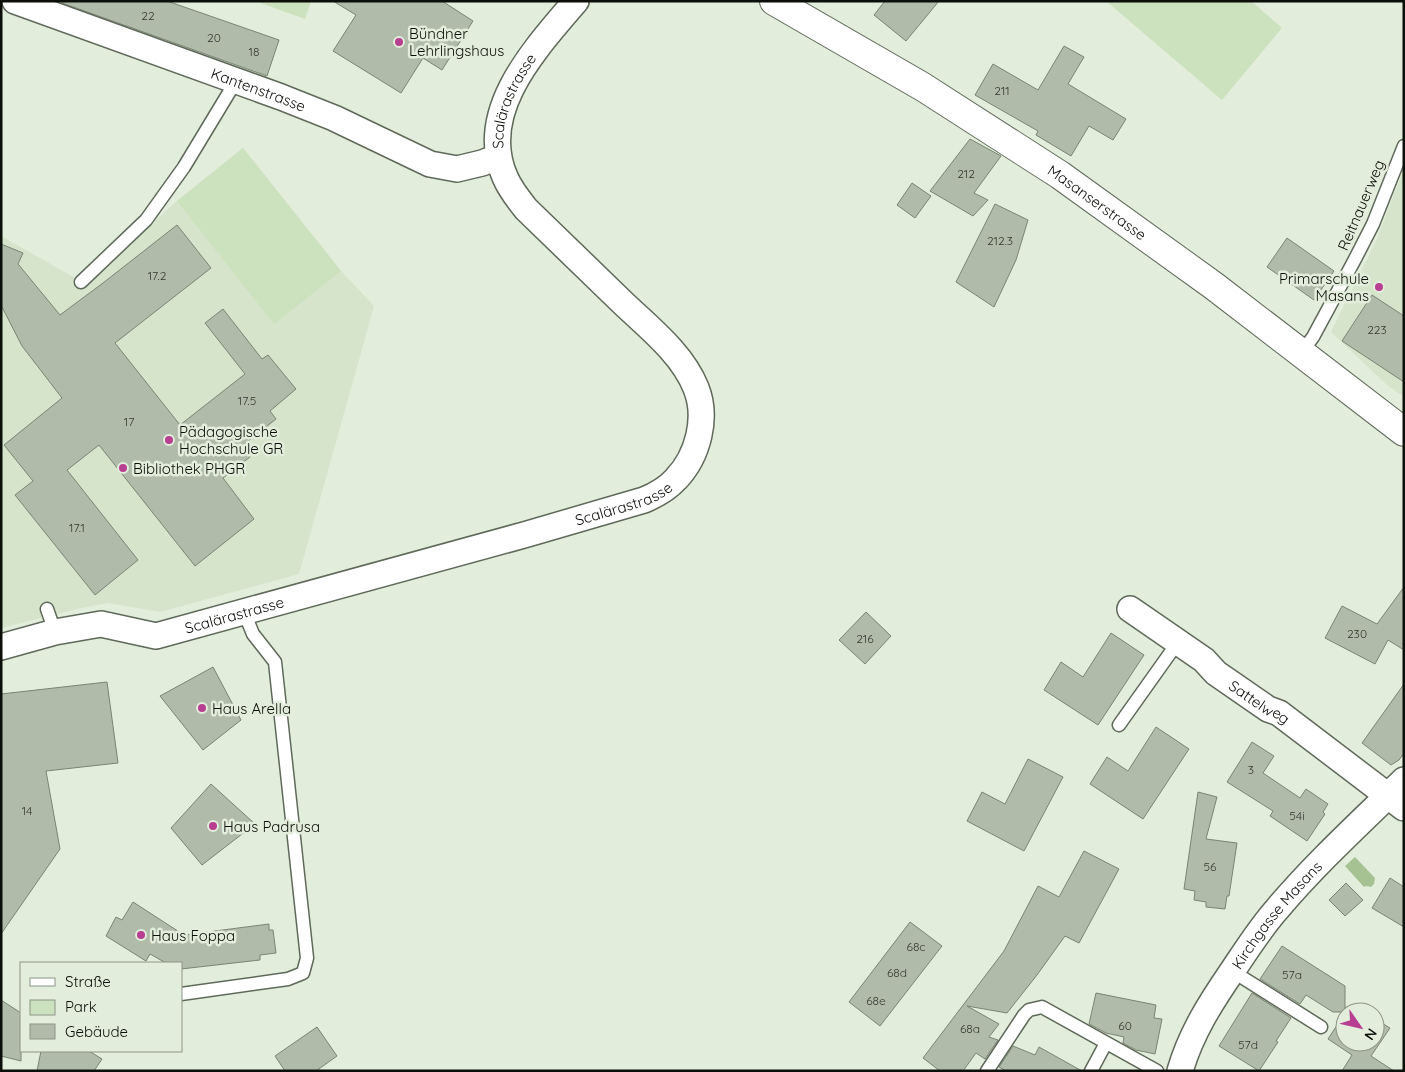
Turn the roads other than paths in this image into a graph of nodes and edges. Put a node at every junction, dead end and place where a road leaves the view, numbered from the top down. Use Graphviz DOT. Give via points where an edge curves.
graph roads {
  1 [pos="15,1"];
  2 [pos="576,1"];
  3 [pos="774,1"];
  4 [pos="236,81"];
  5 [pos="1404,146"];
  6 [pos="498,157"];
  7 [pos="81,282"];
  8 [pos="1301,353"];
  9 [pos="1404,432"];
  10 [pos="46,608"];
  11 [pos="1130,609"];
  12 [pos="244,612"];
  13 [pos="55,632"];
  14 [pos="1178,642"];
  15 [pos="1,647"];
  16 [pos="1119,725"];
  17 [pos="1398,794"];
  18 [pos="1232,971"];
  19 [pos="182,994"];
  20 [pos="1321,1027"];
  21 [pos="1106,1043"];
  22 [pos="987,1071"];
  23 [pos="1091,1071"];
  24 [pos="1158,1071"];
  25 [pos="1180,1071"];
  1 -- 4 [label="street, Kantenstrasse"];
  2 -- 6 [label="street, Scalärastrasse" via="543,40 513,85 502,110"];
  3 -- 8 [label="main road, Masanserstrasse" via="923,87 1060,175"];
  4 -- 6 [label="street, Kantenstrasse" via="334,118 430,164 457,169"];
  4 -- 7 [label="lane" via="184,167 146,220"];
  5 -- 8 [label="lane, Reitnauerweg" via="1373,224 1313,337"];
  6 -- 12 [label="street, Scalärastrasse" via="510,188 526,209 664,342 687,371 701,405 697,444 689,462 676,479 644,500"];
  8 -- 9 [label="main road, Masanserstrasse"];
  10 -- 13 [label="lane"];
  11 -- 14 [label="street, Sattelweg"];
  12 -- 13 [label="street, Scalärastrasse" via="156,636 101,624"];
  12 -- 19 [label="lane" via="252,634 275,662 307,958 303,973 288,979"];
  13 -- 15 [label="street, Scalärastrasse"];
  14 -- 16 [label="lane"];
  14 -- 17 [label="street, Sattelweg" via="1268,709 1279,713"];
  17 -- 18 [label="street, Kirchgasse Masans" via="1310,874 1278,908"];
  18 -- 20 [label="lane"];
  18 -- 25 [label="street, Kirchgasse Masans" via="1208,1005"];
  21 -- 22 [label="lane" via="1049,1010 1036,1007 1024,1015"];
  21 -- 23 [label="lane"];
  21 -- 24 [label="lane"];
}
